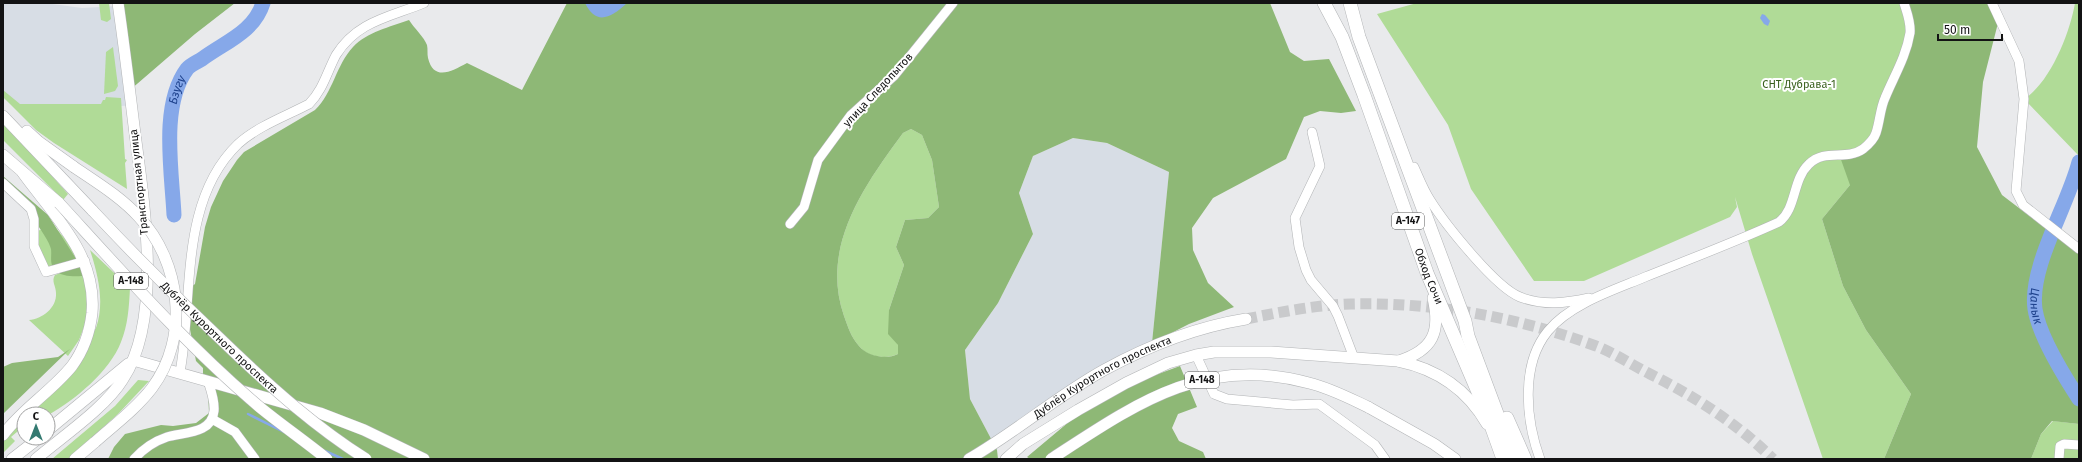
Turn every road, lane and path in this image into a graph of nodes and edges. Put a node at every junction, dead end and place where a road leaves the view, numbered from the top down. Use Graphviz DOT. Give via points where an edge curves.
graph roads {
  1 [pos="118,3"];
  2 [pos="424,3"];
  3 [pos="953,3"];
  4 [pos="1324,3"];
  5 [pos="1350,3"];
  6 [pos="1904,3"];
  7 [pos="1992,3"];
  8 [pos="3,112"];
  9 [pos="3,116"];
  10 [pos="1391,127"];
  11 [pos="1312,132"];
  12 [pos="3,154"];
  13 [pos="23,173"];
  14 [pos="3,183"];
  15 [pos="790,224"];
  16 [pos="2079,249"];
  17 [pos="85,261"];
  18 [pos="1427,273"];
  19 [pos="1597,297"];
  20 [pos="1246,319"];
  21 [pos="1465,321"];
  22 [pos="1196,355"];
  23 [pos="1354,358"];
  24 [pos="133,360"];
  25 [pos="1398,361"];
  26 [pos="180,372"];
  27 [pos="208,381"];
  28 [pos="212,419"];
  29 [pos="56,424"];
  30 [pos="4,434"];
  31 [pos="1495,438"];
  32 [pos="2079,445"];
  33 [pos="29,446"];
  34 [pos="12,459"];
  35 [pos="36,459"];
  36 [pos="75,459"];
  37 [pos="134,459"];
  38 [pos="255,459"];
  39 [pos="327,459"];
  40 [pos="366,459"];
  41 [pos="424,459"];
  42 [pos="969,459"];
  43 [pos="1006,459"];
  44 [pos="1051,459"];
  45 [pos="1385,459"];
  46 [pos="1455,459"];
  47 [pos="1503,459"];
  48 [pos="1514,459"];
  49 [pos="1525,459"];
  50 [pos="1540,459"];
  51 [pos="2059,459"];
  1 -- 24 [label="main road, Транспортная улица" via="144,204 147,260 147,286 140,339"];
  2 -- 26 [label="street" via="364,26 353,34 335,57 321,89 313,100 254,132 239,144 221,165 205,198 196,231 190,264"];
  3 -- 15 [label="street, улица Следопытов" via="894,76 851,115 818,160 804,207"];
  4 -- 18 [label="highway, Обход Сочи / А-147" via="1342,37 1364,94"];
  5 -- 10 [label="highway, Обход Сочи / А-147" via="1359,37"];
  6 -- 19 [label="street" via="1909,17 1910,33 1899,70 1885,97 1876,133 1870,143 1862,150 1851,154 1827,154 1818,156 1809,163 1799,176 1788,211 1779,222"];
  7 -- 16 [label="street" via="2016,53 2024,99 2016,191 2019,200"];
  8 -- 36 [label="main road, bridge" via="126,204 149,228 166,261 177,299 174,336 162,371 152,387 136,406"];
  9 -- 40 [label="main road, Дублёр Курортного проспекта / А-148, bridge" via="154,276 275,390 340,443"];
  10 -- 19 [label="street, А-147" via="1403,142 1435,208 1482,265 1504,287 1521,297 1545,303 1555,304"];
  10 -- 21 [label="highway, Обход Сочи / А-147"];
  11 -- 23 [label="street" via="1320,166 1295,218 1300,254 1311,280 1336,311"];
  12 -- 13 [label="main road, Дублёр Курортного проспекта / А-148"];
  13 -- 17 [label="main road, А-148" via="73,239"];
  13 -- 39 [label="main road, Дублёр Курортного проспекта / А-148, bridge" via="58,204 206,357 262,409"];
  14 -- 17 [label="street" via="31,209 34,219 34,246 46,272"];
  17 -- 30 [label="main road, А-148" via="92,285 93,304 91,325 78,356 64,374"];
  18 -- 25 [label="main road, А-147" via="1437,313 1433,336 1420,352"];
  18 -- 31 [label="highway, Обход Сочи / А-147" via="1484,406"];
  19 -- 50 [label="street" via="1551,327 1540,343 1534,359 1529,386 1529,407"];
  20 -- 42 [label="main road, Дублёр Курортного проспекта" via="1199,330 1134,355 1081,385"];
  21 -- 48 [label="highway, А-147" via="1471,346"];
  21 -- 49 [label="highway, А-147"];
  22 -- 23 [label="main road" via="1214,352 1271,352"];
  22 -- 43 [label="main road" via="1161,366 1126,383 1029,440"];
  22 -- 45 [label="street" via="1214,394 1227,399 1293,405 1319,404 1375,445"];
  23 -- 25 [label="main road"];
  24 -- 26 [label="main road"];
  24 -- 29 [label="main road"];
  24 -- 35 [label="main road, Транспортная улица" via="123,379 102,404"];
  25 -- 31 [label="main road, А-147" via="1431,371 1449,380 1481,413"];
  26 -- 27 [label="main road"];
  27 -- 28 [label="street" via="214,408"];
  27 -- 41 [label="main road" via="320,412"];
  28 -- 37 [label="street" via="201,429 167,437"];
  28 -- 38 [label="street" via="235,432"];
  31 -- 47 [label="highway, Обход Сочи / А-147"];
  32 -- 51 [label="street" via="2060,446"];
  33 -- 34 [label="main road"];
  44 -- 46 [label="main road, А-148, bridge" via="1141,402 1164,392 1214,377 1255,374 1284,377 1333,390 1434,444"];
}
